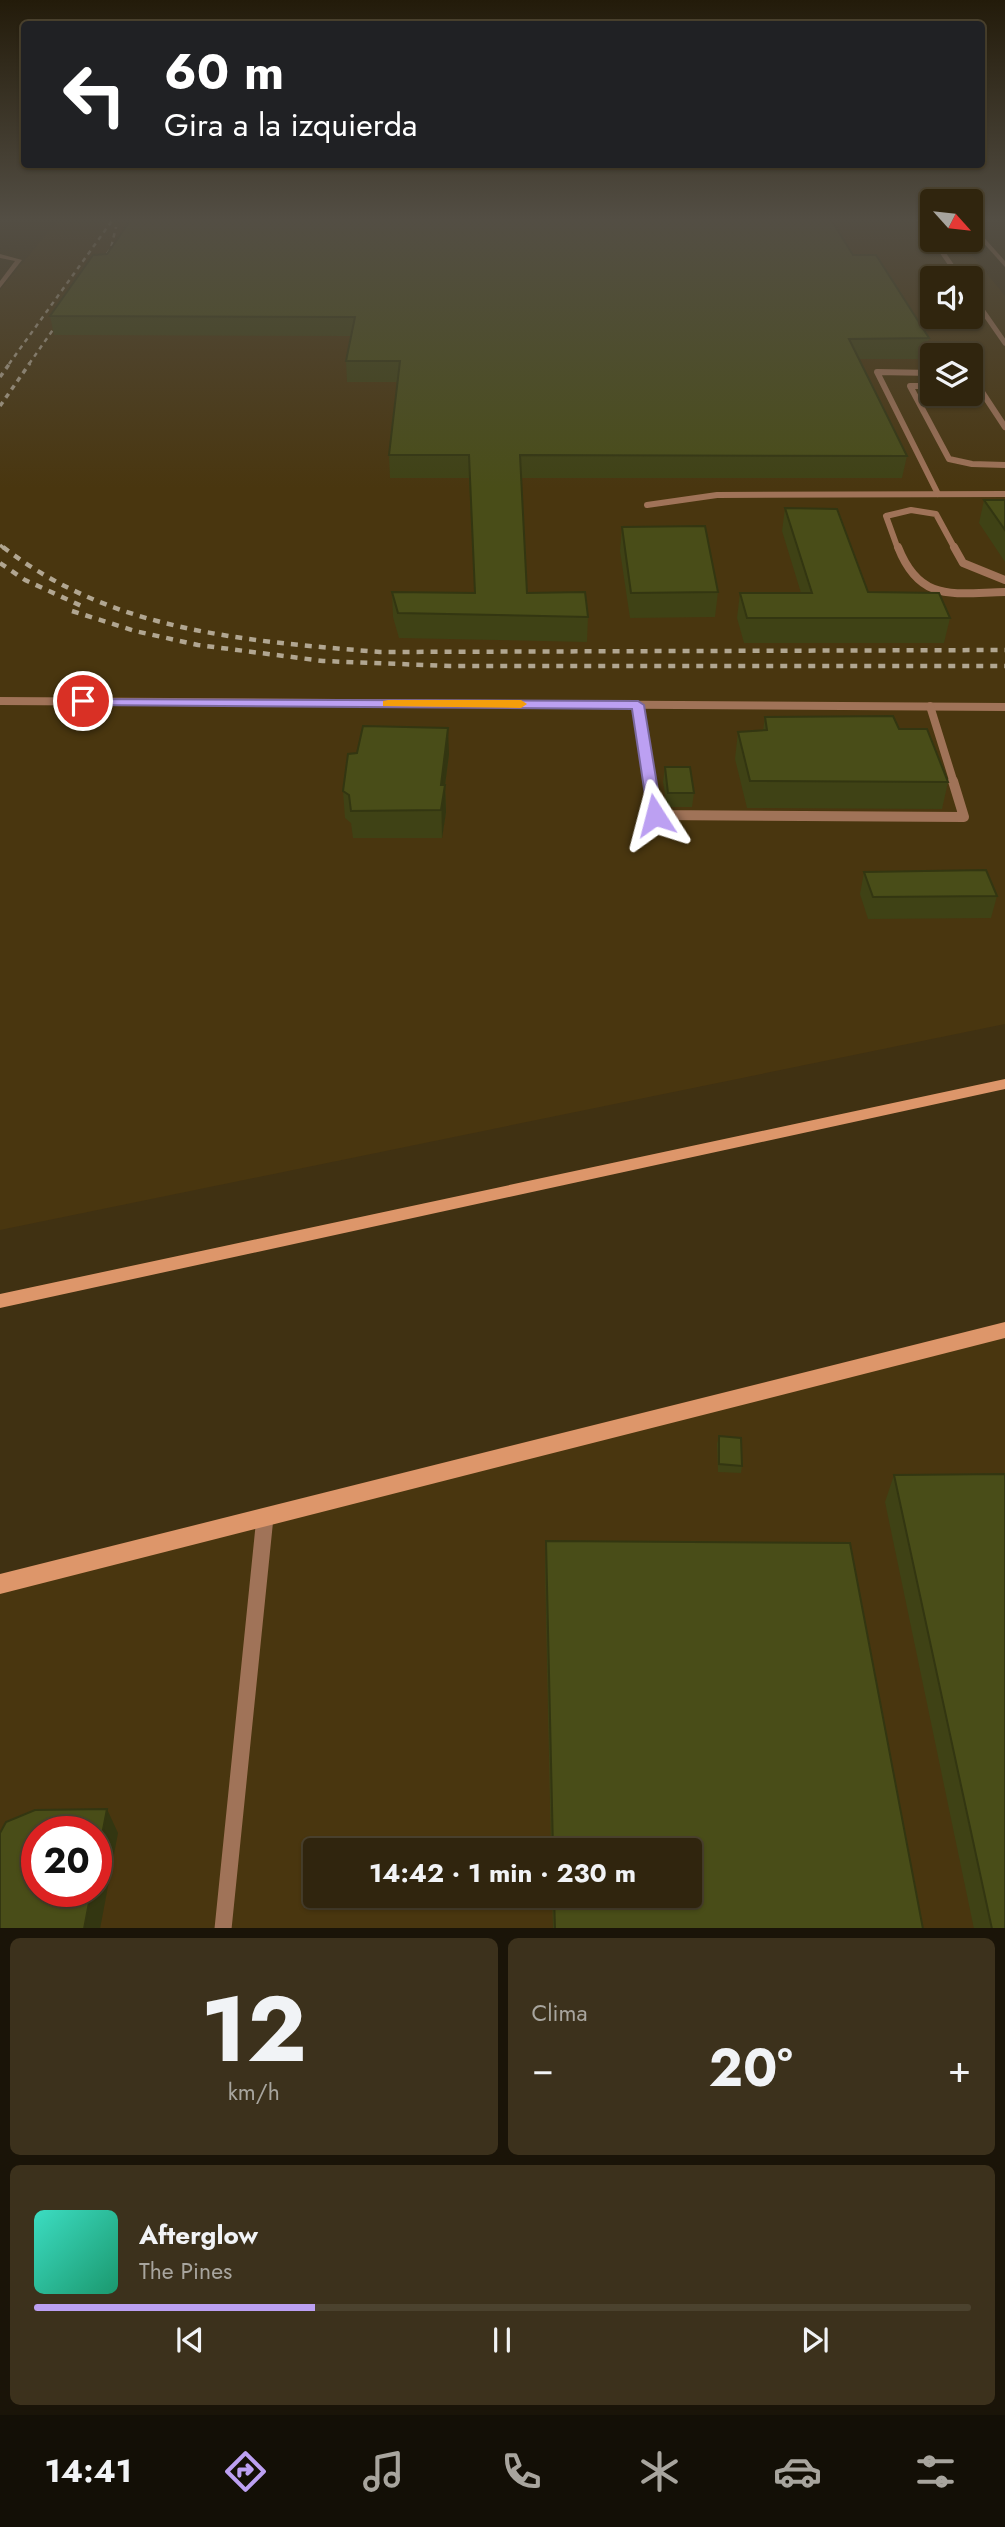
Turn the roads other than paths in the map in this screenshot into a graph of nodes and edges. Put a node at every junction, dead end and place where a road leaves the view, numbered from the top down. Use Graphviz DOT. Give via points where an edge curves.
graph roads {
  1 [pos="983,311"];
  2 [pos="1005,343"];
  3 [pos="920,373"];
  4 [pos="920,386"];
  5 [pos="983,398"];
  6 [pos="920,405"];
  7 [pos="921,406"];
  8 [pos="1005,426"];
  9 [pos="1005,465"];
  10 [pos="939,494"];
  11 [pos="1005,494"];
  12 [pos="647,505"];
  13 [pos="1005,580"];
  14 [pos="1005,592"];
  15 [pos="0,701"];
  16 [pos="638,705"];
  17 [pos="930,706"];
  18 [pos="1005,707"];
  19 [pos="1005,1084"];
  20 [pos="0,1301"];
  21 [pos="1005,1330"];
  22 [pos="265,1517"];
  23 [pos="0,1584"];
  24 [pos="223,1928"];
  1 -- 2 [label="lane"];
  3 -- 10 [label="lane" via="877,373"];
  4 -- 6 [label="lane" via="910,386"];
  5 -- 8 [label="lane"];
  7 -- 9 [label="lane" via="949,459"];
  10 -- 11 [label="lane"];
  10 -- 12 [label="lane" via="706,496"];
  13 -- 14 [label="lane" via="963,563 936,514 923,510 886,516 913,578 949,592"];
  15 -- 16 [label="lane"];
  16 -- 17 [label="lane"];
  16 -- 17 [label="lane" via="655,815 964,817"];
  17 -- 18 [label="lane"];
  19 -- 20 [label="street"];
  21 -- 22 [label="street"];
  22 -- 23 [label="street"];
  22 -- 24 [label="lane"];
}
